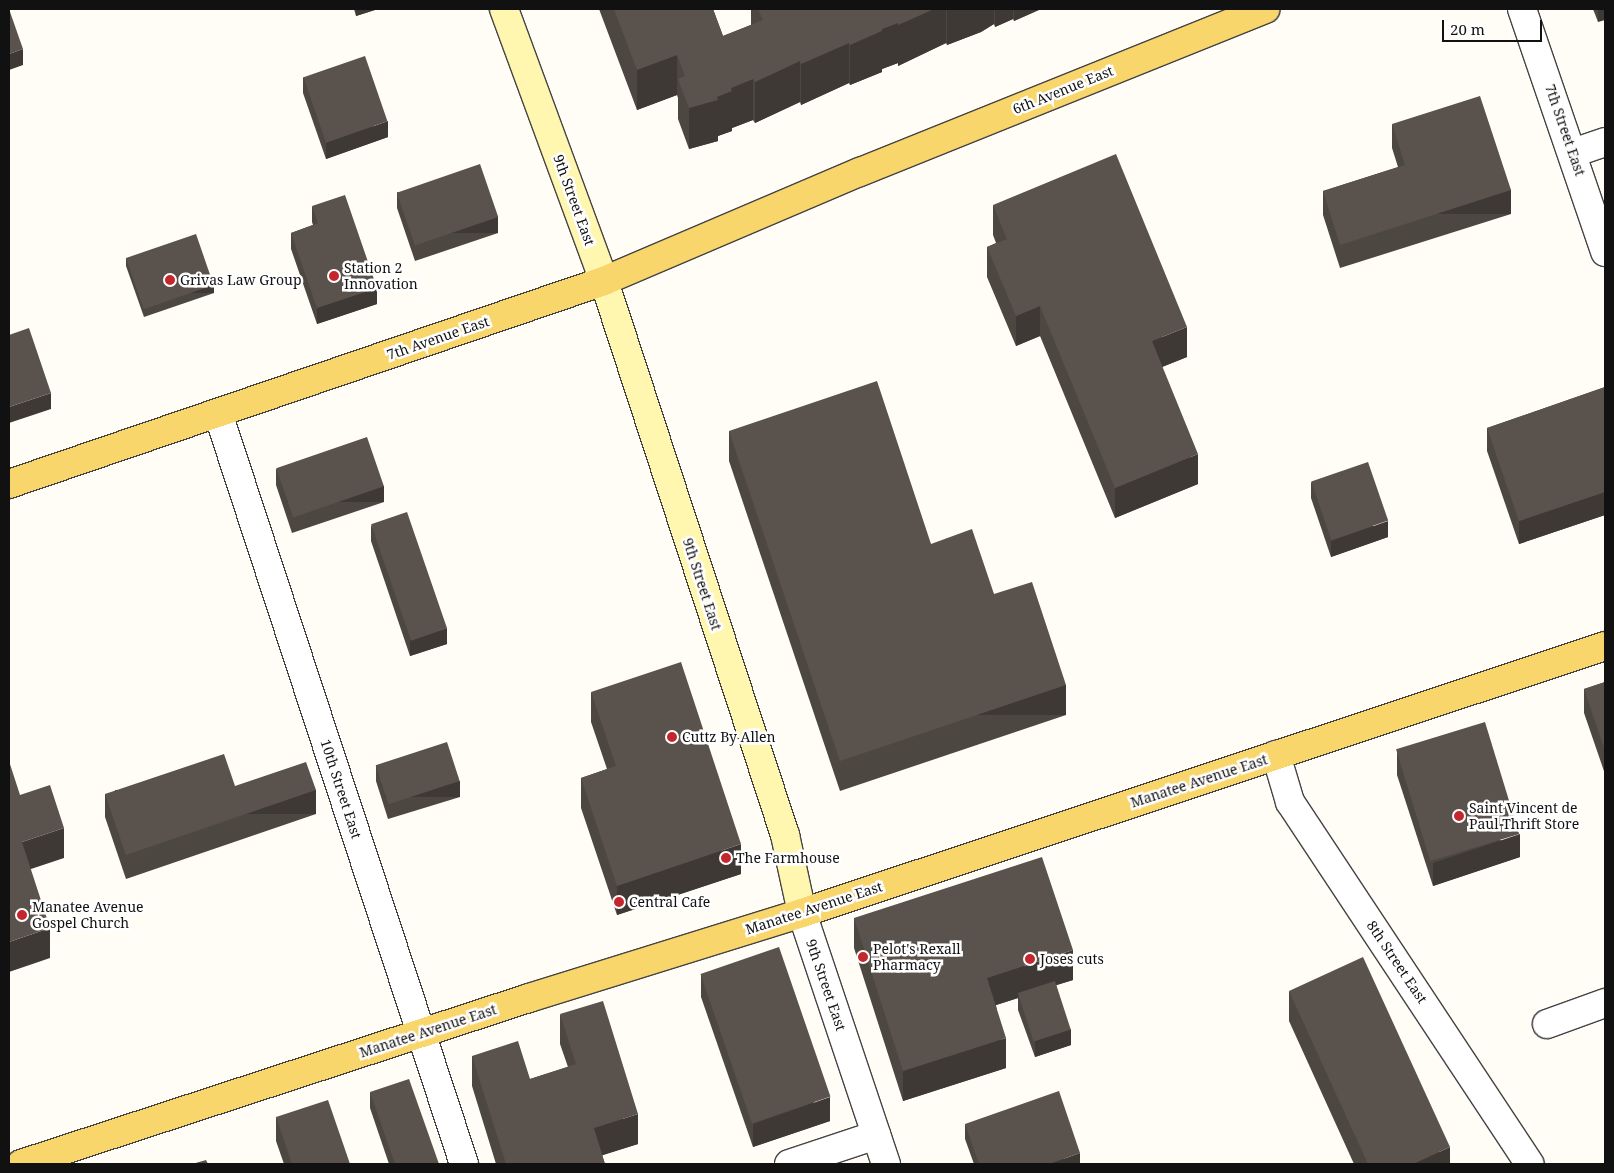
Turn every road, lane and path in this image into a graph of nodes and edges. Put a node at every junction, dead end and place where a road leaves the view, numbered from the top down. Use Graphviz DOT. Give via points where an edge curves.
graph roads {
  1 [pos="504,9"];
  2 [pos="1266,9"];
  3 [pos="1522,9"];
  4 [pos="1605,142"];
  5 [pos="1573,153"];
  6 [pos="860,172"];
  7 [pos="1605,252"];
  8 [pos="604,281"];
  9 [pos="218,413"];
  10 [pos="9,484"];
  11 [pos="1605,646"];
  12 [pos="1276,755"];
  13 [pos="802,913"];
  14 [pos="1605,1003"];
  15 [pos="1547,1024"];
  16 [pos="421,1033"];
  17 [pos="876,1135"];
  18 [pos="21,1164"];
  19 [pos="464,1164"];
  20 [pos="789,1164"];
  21 [pos="886,1164"];
  22 [pos="1530,1164"];
  1 -- 8 [label="street, 9th Street East"];
  2 -- 6 [label="main road, 6th Avenue East"];
  3 -- 5 [label="street, 7th Street East"];
  4 -- 5 [label="street"];
  5 -- 7 [label="street, 7th Street East"];
  6 -- 8 [label="main road, 7th Avenue East"];
  8 -- 9 [label="main road, 7th Avenue East"];
  8 -- 13 [label="street, 9th Street East" via="785,835"];
  9 -- 10 [label="main road, 7th Avenue East"];
  9 -- 16 [label="street, 10th Street East"];
  11 -- 12 [label="main road, Manatee Avenue East"];
  12 -- 13 [label="main road, Manatee Avenue East"];
  12 -- 22 [label="street, 8th Street East" via="1290,802"];
  13 -- 16 [label="main road, Manatee Avenue East"];
  13 -- 17 [label="street, 9th Street East"];
  14 -- 15 [label="street"];
  16 -- 18 [label="main road, Manatee Avenue East"];
  16 -- 19 [label="street, 10th Street East"];
  17 -- 20 [label="street"];
  17 -- 21 [label="street, 9th Street East"];
}
